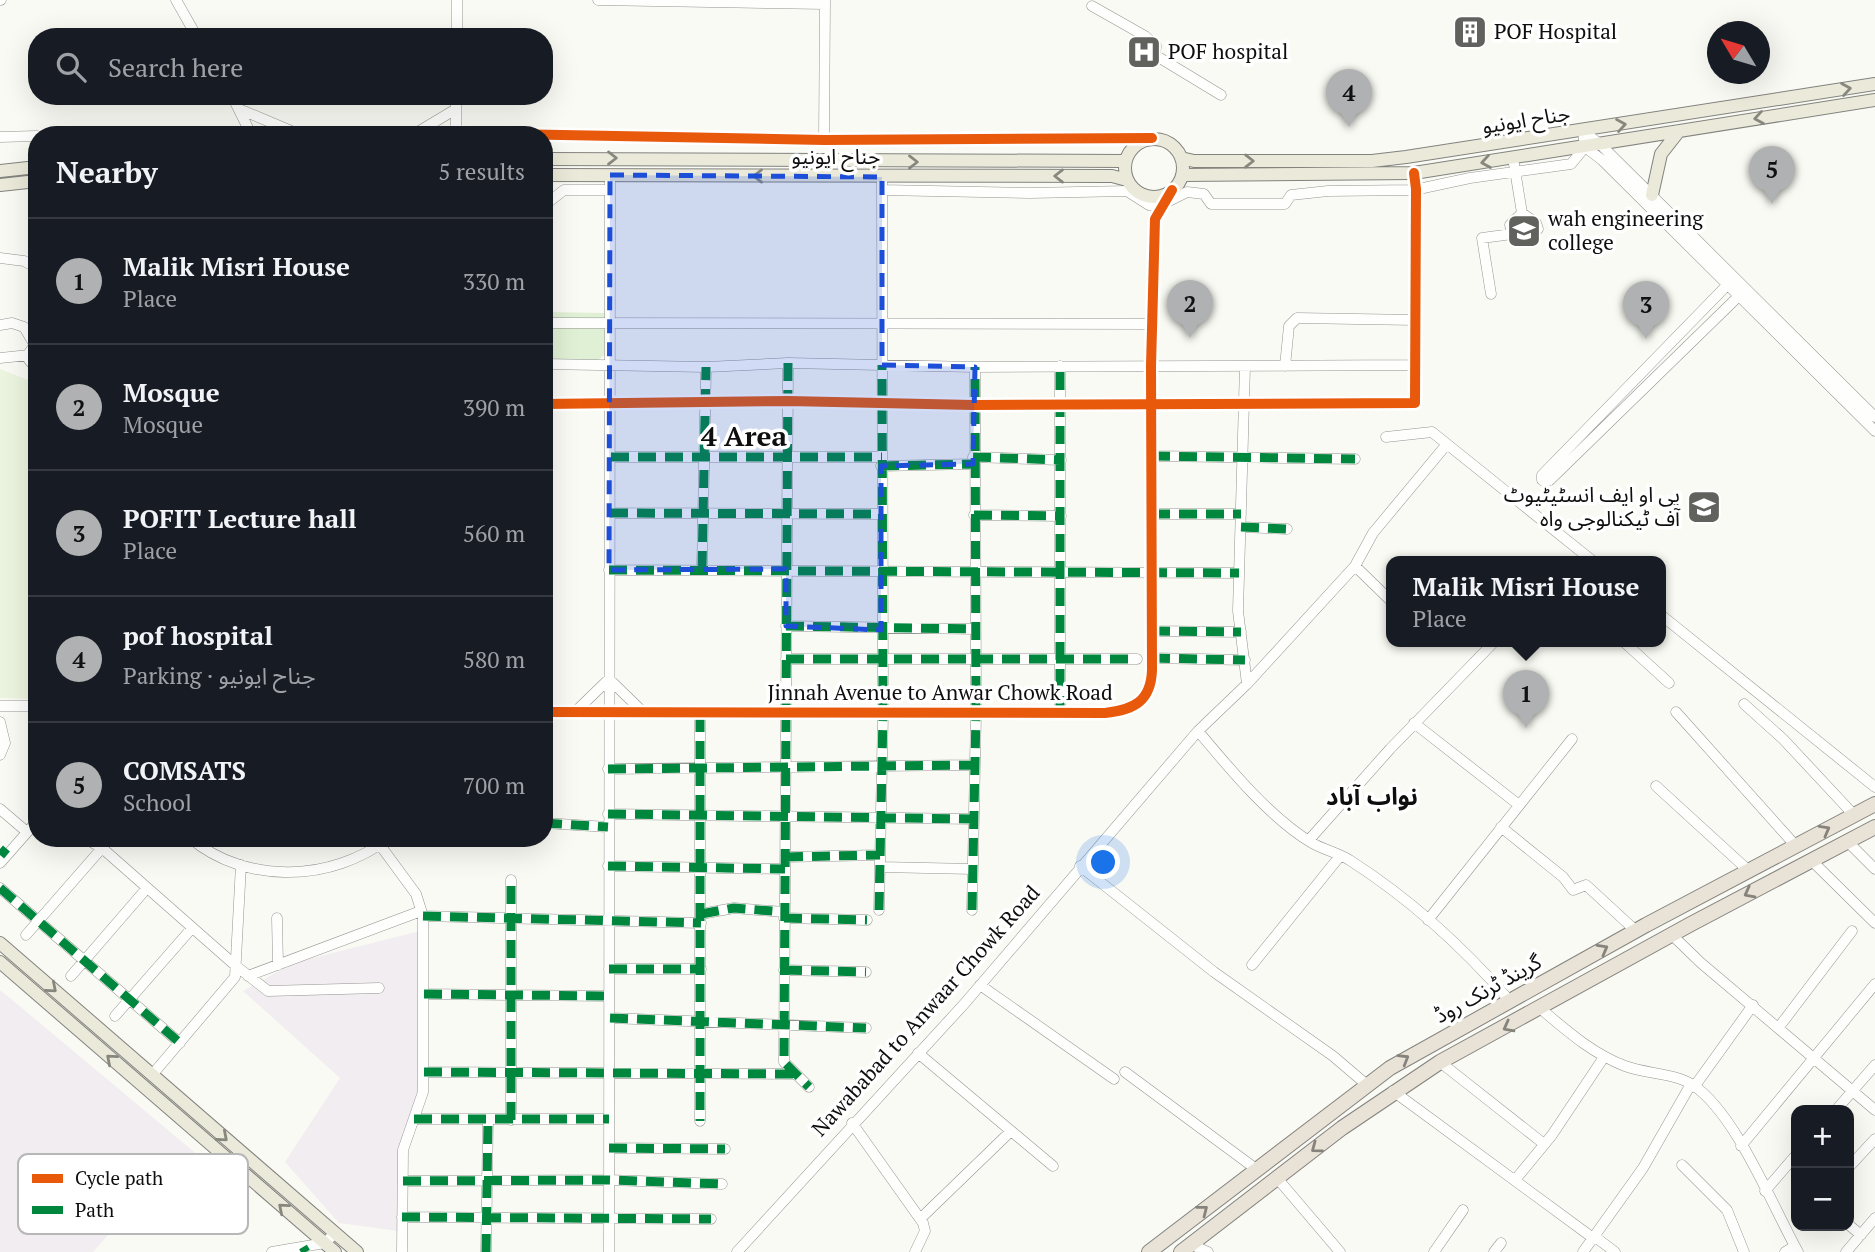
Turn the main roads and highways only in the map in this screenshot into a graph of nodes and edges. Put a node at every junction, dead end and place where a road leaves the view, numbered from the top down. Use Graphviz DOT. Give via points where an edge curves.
graph roads {
  1 [pos="1875,84"];
  2 [pos="1875,100"];
  3 [pos="1680,131"];
  4 [pos="1181,158"];
  5 [pos="553,159"];
  6 [pos="1125,160"];
  7 [pos="28,168"];
  8 [pos="0,171"];
  9 [pos="553,175"];
  10 [pos="1182,175"];
  11 [pos="1127,180"];
  12 [pos="28,182"];
  13 [pos="0,185"];
  14 [pos="1648,199"];
  15 [pos="1875,804"];
  16 [pos="1875,827"];
  17 [pos="0,943"];
  18 [pos="0,962"];
  19 [pos="29,968"];
  20 [pos="20,979"];
  21 [pos="220,1154"];
  22 [pos="244,1154"];
  23 [pos="248,1157"];
  24 [pos="265,1172"];
  25 [pos="248,1179"];
  26 [pos="254,1184"];
  27 [pos="1185,1248"];
  28 [pos="335,1252"];
  29 [pos="357,1252"];
  30 [pos="1149,1252"];
  4 -- 1 [label="main road, جناح ایونیو, one-way" via="1371,161 1438,154"];
  2 -- 3 [label="main road, جناح ایونیو, one-way"];
  3 -- 10 [label="main road, جناح ایونیو, one-way" via="1414,173"];
  3 -- 14 [label="main road" via="1661,154"];
  4 -- 6 [label="main road" via="1170,144 1152,138 1135,145"];
  4 -- 10 [label="main road"];
  5 -- 6 [label="main road, جناح ایونیو, one-way"];
  6 -- 11 [label="main road"];
  7 -- 8 [label="main road"];
  11 -- 9 [label="main road, جناح ایونیو, one-way" via="1112,176"];
  10 -- 11 [label="main road" via="1172,190 1156,197 1139,193"];
  12 -- 13 [label="main road"];
  30 -- 15 [label="highway, گرینڈ ٹرنک روڈ, one-way" via="1413,1054"];
  16 -- 27 [label="highway, گرینڈ ٹرنک روڈ, one-way" via="1440,1062 1393,1091"];
  17 -- 19 [label="main road"];
  18 -- 20 [label="main road"];
  19 -- 20 [label="main road"];
  19 -- 22 [label="main road, one-way"];
  21 -- 20 [label="main road, one-way"];
  23 -- 24 [label="main road, one-way"];
  24 -- 26 [label="main road"];
  24 -- 29 [label="main road"];
  26 -- 25 [label="main road, one-way"];
  28 -- 26 [label="main road, one-way"];
}
